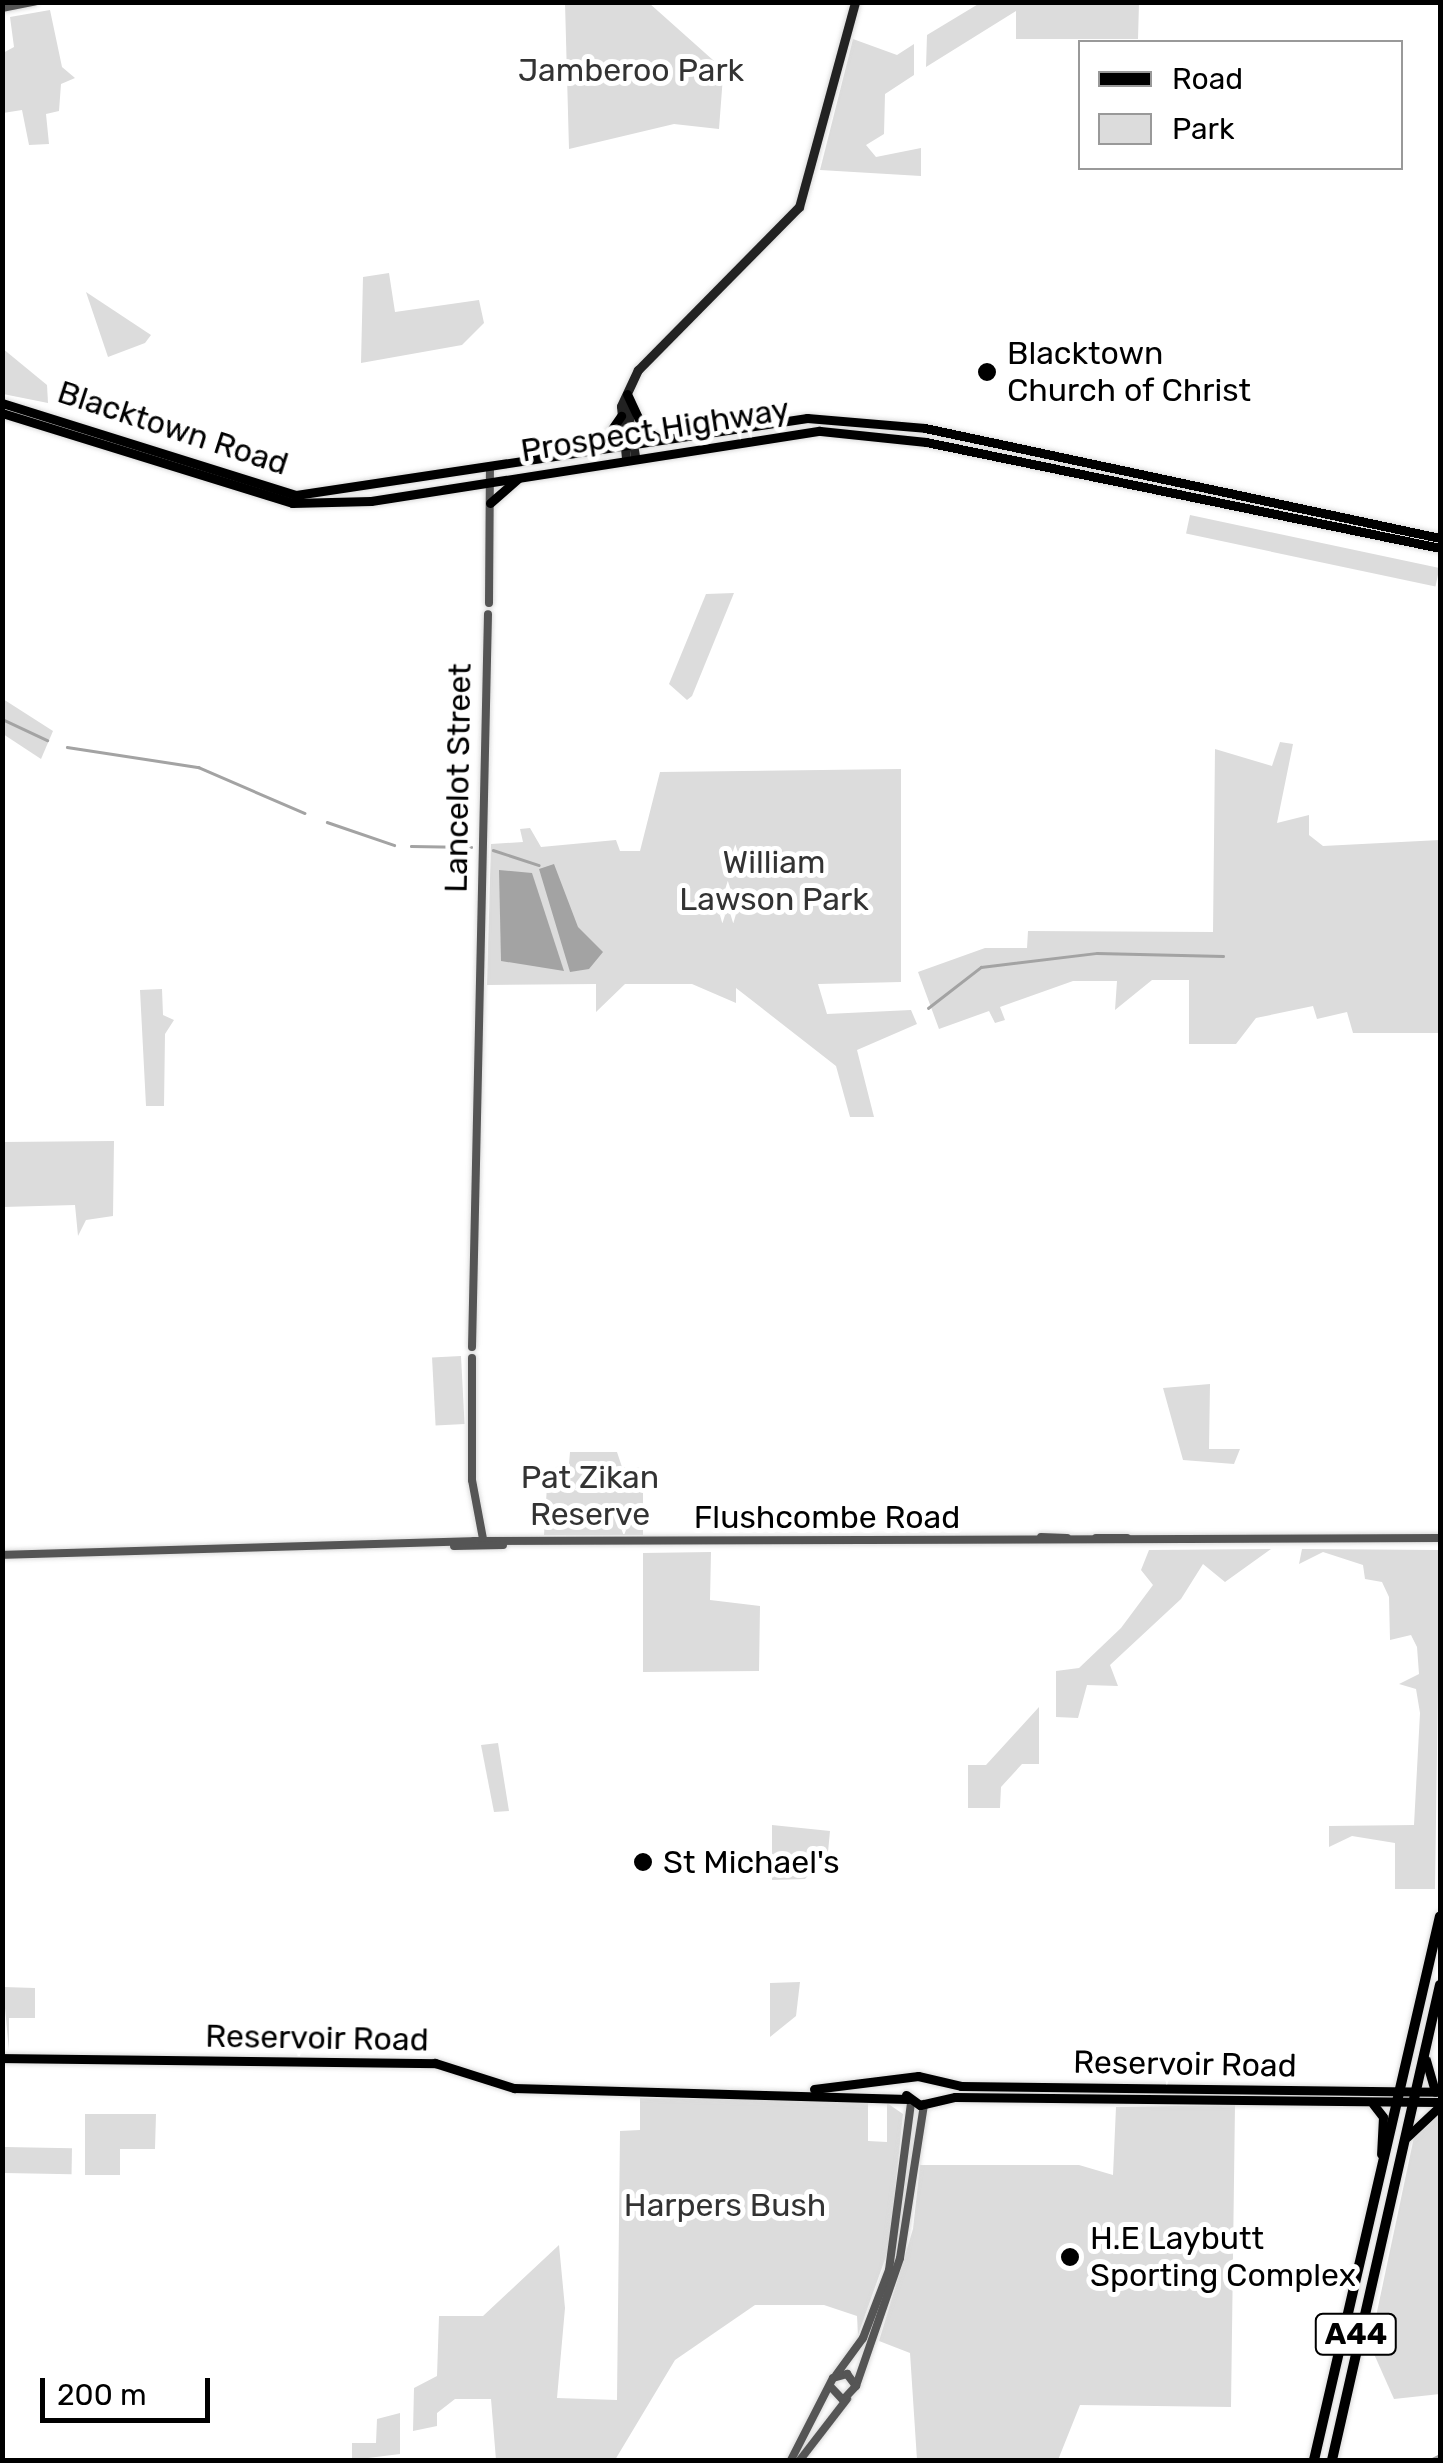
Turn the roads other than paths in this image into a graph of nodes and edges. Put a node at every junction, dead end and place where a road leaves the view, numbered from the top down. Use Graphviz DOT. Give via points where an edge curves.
graph roads {
  1 [pos="34,2"];
  2 [pos="855,2"];
  3 [pos="2,8"];
  4 [pos="627,397"];
  5 [pos="2,403"];
  6 [pos="2,412"];
  7 [pos="621,416"];
  8 [pos="662,439"];
  9 [pos="629,450"];
  10 [pos="594,451"];
  11 [pos="490,468"];
  12 [pos="525,475"];
  13 [pos="490,481"];
  14 [pos="490,503"];
  15 [pos="1440,538"];
  16 [pos="1440,548"];
  17 [pos="1440,1538"];
  18 [pos="479,1543"];
  19 [pos="2,1555"];
  20 [pos="1440,1916"];
  21 [pos="1440,1985"];
  22 [pos="1424,2048"];
  23 [pos="2,2058"];
  24 [pos="911,2079"];
  25 [pos="930,2080"];
  26 [pos="806,2090"];
  27 [pos="1396,2096"];
  28 [pos="1412,2096"];
  29 [pos="1439,2098"];
  30 [pos="909,2100"];
  31 [pos="927,2102"];
  32 [pos="1371,2103"];
  33 [pos="1400,2149"];
  34 [pos="1379,2172"];
  35 [pos="836,2376"];
  36 [pos="830,2386"];
  37 [pos="856,2386"];
  38 [pos="847,2399"];
  39 [pos="791,2460"];
  40 [pos="800,2460"];
  41 [pos="1314,2460"];
  42 [pos="1332,2460"];
  1 -- 3 [label="street"];
  2 -- 4 [label="main road" via="795,213 645,362"];
  4 -- 7 [label="main road"];
  4 -- 8 [label="main road" via="642,429"];
  4 -- 9 [label="main road"];
  5 -- 11 [label="main road, Blacktown Road" via="296,495"];
  6 -- 13 [label="main road, Prospect Highway" via="292,503"];
  7 -- 9 [label="main road"];
  7 -- 10 [label="main road"];
  8 -- 9 [label="main road, Prospect Highway"];
  8 -- 15 [label="main road, Prospect Highway" via="807,418 906,426"];
  9 -- 10 [label="main road, Blacktown Road"];
  9 -- 12 [label="main road, Prospect Highway"];
  9 -- 16 [label="main road, Prospect Highway" via="750,436 881,434"];
  10 -- 11 [label="main road, Blacktown Road"];
  11 -- 13 [label="street"];
  12 -- 13 [label="main road, Prospect Highway"];
  12 -- 14 [label="main road"];
  13 -- 14 [label="street"];
  14 -- 18 [label="street, Lancelot Street" via="472,1347"];
  17 -- 18 [label="street, Flushcombe Road"];
  18 -- 19 [label="street, Flushcombe Road"];
  20 -- 27 [label="highway, A44"];
  21 -- 22 [label="highway, A44"];
  22 -- 28 [label="highway, A44"];
  22 -- 29 [label="main road"];
  23 -- 26 [label="main road, Reservoir Road" via="435,2063 514,2088"];
  24 -- 25 [label="main road, Reservoir Road"];
  24 -- 26 [label="main road, Reservoir Road"];
  24 -- 30 [label="main road"];
  25 -- 27 [label="main road, Reservoir Road"];
  25 -- 31 [label="main road"];
  26 -- 30 [label="main road, Reservoir Road"];
  27 -- 28 [label="main road, Reservoir Road"];
  27 -- 32 [label="main road, Reservoir Road"];
  27 -- 34 [label="highway, A44"];
  28 -- 29 [label="main road, Reservoir Road"];
  28 -- 33 [label="highway, A44"];
  29 -- 33 [label="main road"];
  30 -- 31 [label="main road, Reservoir Road"];
  30 -- 35 [label="street" via="889,2270 862,2338"];
  31 -- 32 [label="main road, Reservoir Road"];
  31 -- 37 [label="street" via="900,2258"];
  32 -- 34 [label="main road" via="1383,2117"];
  33 -- 42 [label="highway, A44"];
  34 -- 41 [label="highway, A44"];
  35 -- 36 [label="street"];
  35 -- 37 [label="street"];
  36 -- 38 [label="street"];
  36 -- 39 [label="street"];
  37 -- 38 [label="street"];
  38 -- 40 [label="street"];
}
